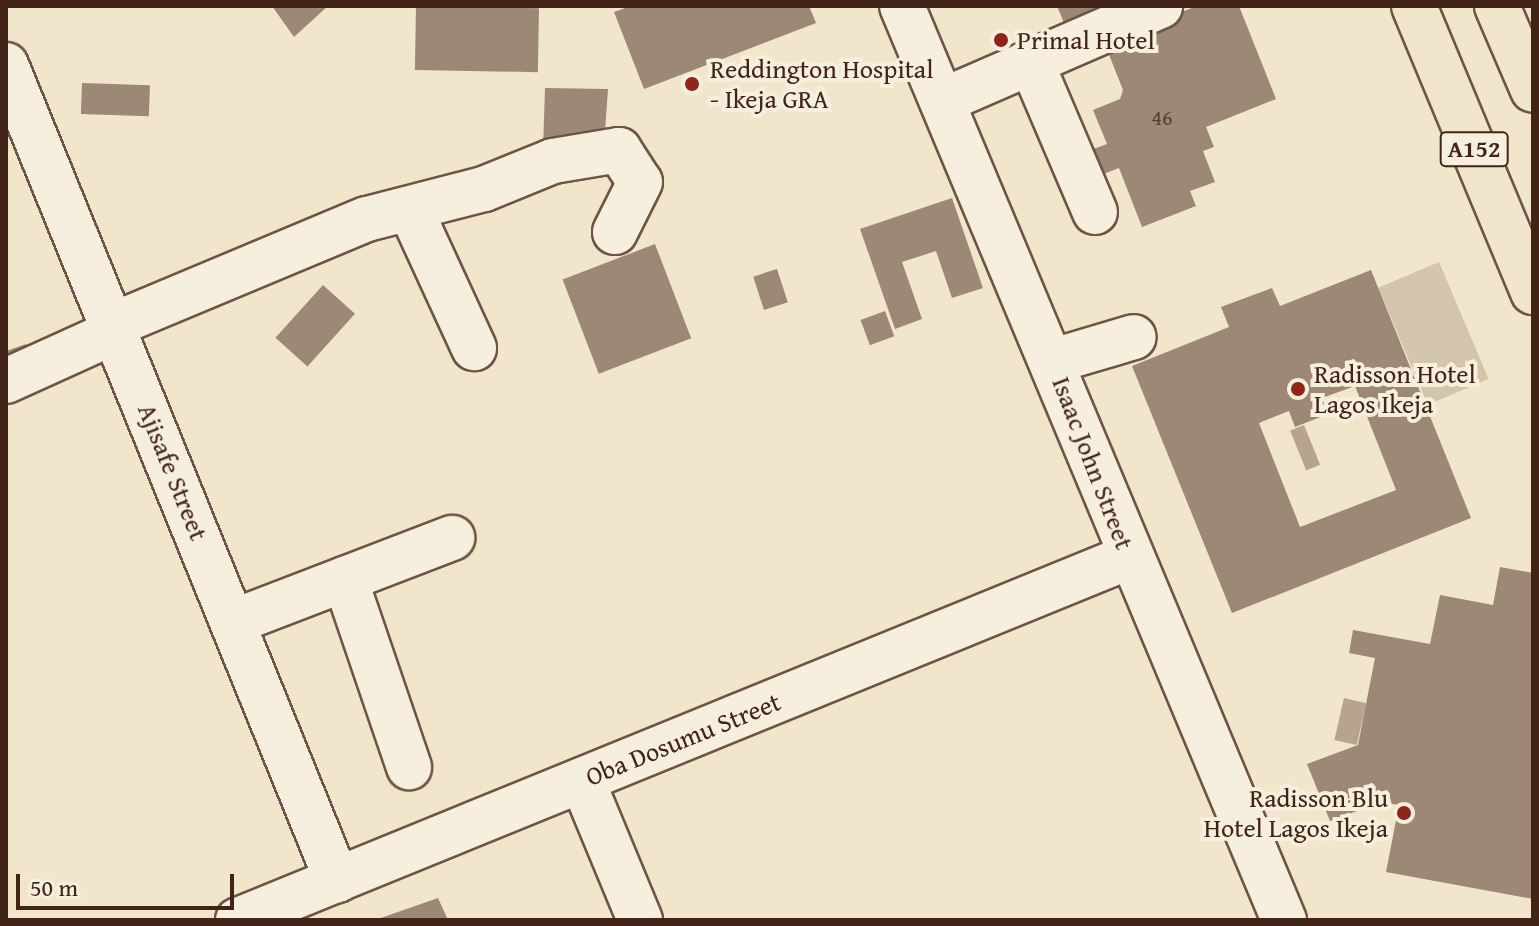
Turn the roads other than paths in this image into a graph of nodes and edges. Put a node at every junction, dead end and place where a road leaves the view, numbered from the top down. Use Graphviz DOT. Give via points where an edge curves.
graph roads {
  1 [pos="902,6"];
  2 [pos="1160,6"];
  3 [pos="1414,6"];
  4 [pos="1497,6"];
  5 [pos="1031,62"];
  6 [pos="6,65"];
  7 [pos="1533,90"];
  8 [pos="942,101"];
  9 [pos="411,211"];
  10 [pos="1095,212"];
  11 [pos="615,232"];
  12 [pos="1533,292"];
  13 [pos="115,328"];
  14 [pos="1134,337"];
  15 [pos="474,348"];
  16 [pos="1053,361"];
  17 [pos="6,381"];
  18 [pos="452,538"];
  19 [pos="1129,557"];
  20 [pos="345,579"];
  21 [pos="233,622"];
  22 [pos="409,767"];
  23 [pos="582,780"];
  24 [pos="337,880"];
  25 [pos="238,920"];
  26 [pos="640,920"];
  27 [pos="1284,920"];
  1 -- 8 [label="street, Isaac John Street"];
  2 -- 5 [label="street"];
  3 -- 12 [label="main road, A152"];
  4 -- 7 [label="main road"];
  5 -- 8 [label="street"];
  5 -- 10 [label="street"];
  6 -- 13 [label="street, Ajisafe Street"];
  8 -- 16 [label="street, Isaac John Street"];
  9 -- 11 [label="street" via="553,161 619,150 640,182"];
  9 -- 13 [label="street" via="367,219"];
  9 -- 15 [label="street"];
  13 -- 17 [label="street"];
  13 -- 21 [label="street, Ajisafe Street"];
  14 -- 16 [label="street"];
  16 -- 19 [label="street, Isaac John Street"];
  18 -- 20 [label="street"];
  19 -- 23 [label="street, Oba Dosumu Street"];
  19 -- 27 [label="street, Isaac John Street"];
  20 -- 21 [label="street"];
  20 -- 22 [label="street"];
  21 -- 24 [label="street, Ajisafe Street"];
  23 -- 24 [label="street, Oba Dosumu Street"];
  23 -- 26 [label="street"];
  24 -- 25 [label="street, Oba Dosumu Street"];
}
